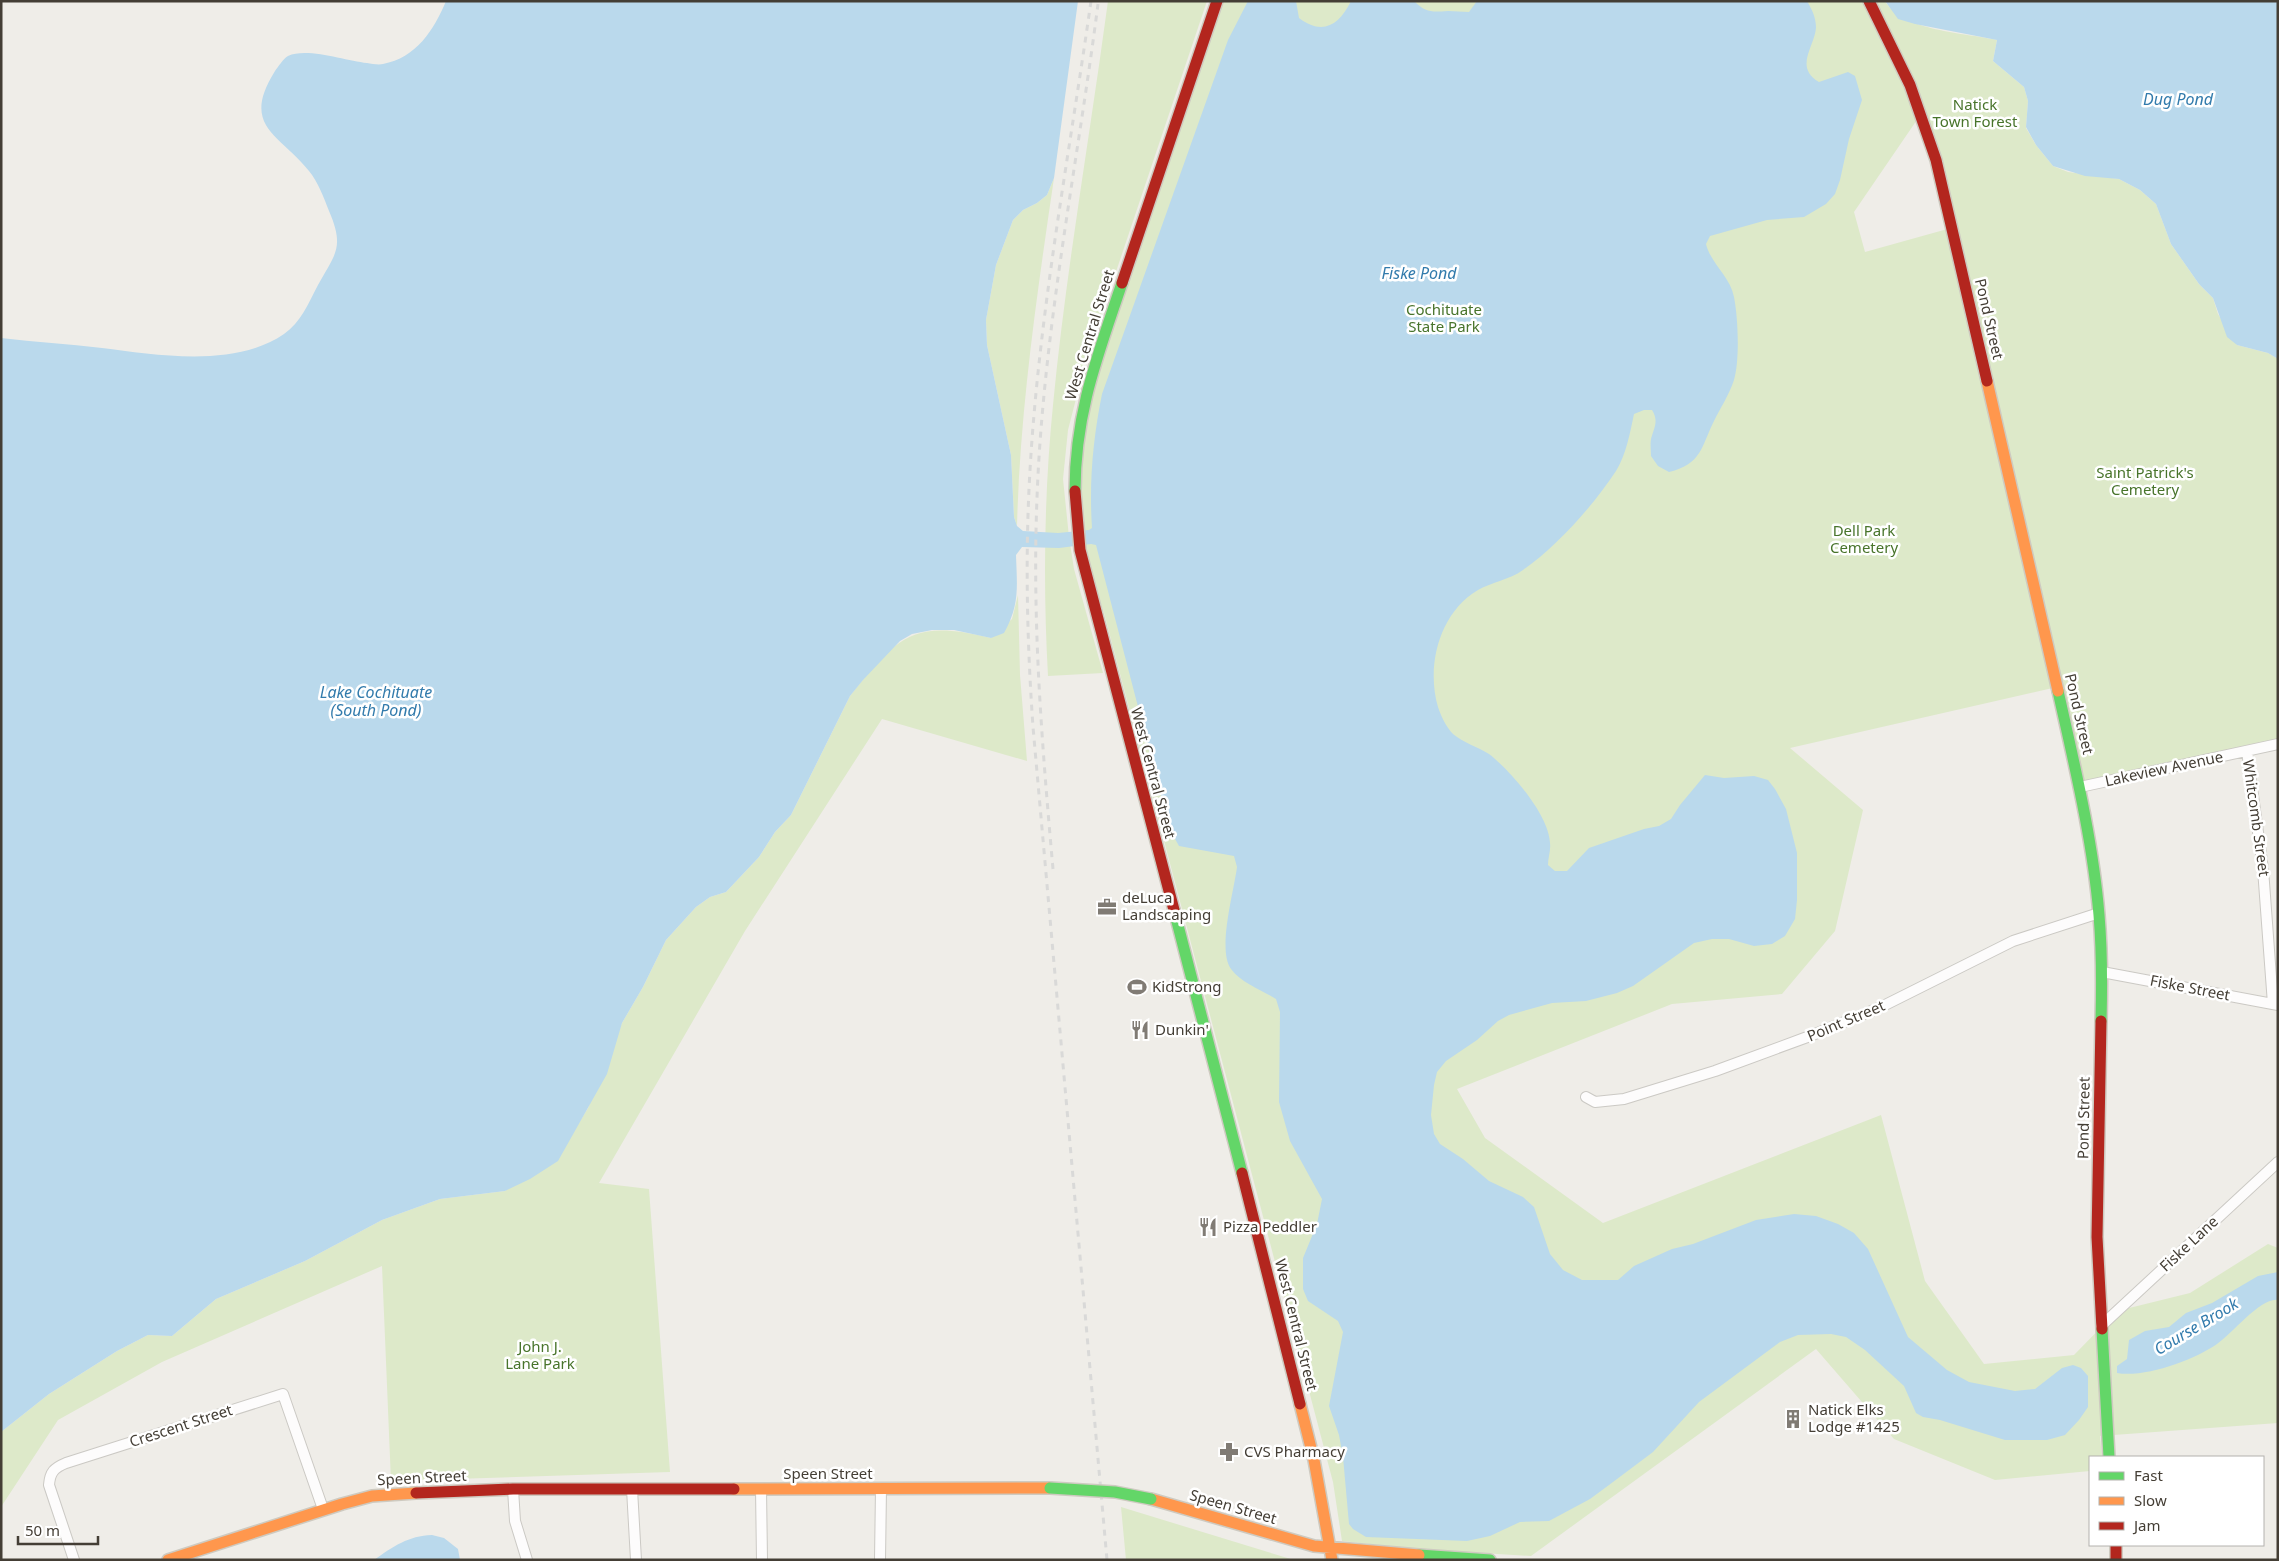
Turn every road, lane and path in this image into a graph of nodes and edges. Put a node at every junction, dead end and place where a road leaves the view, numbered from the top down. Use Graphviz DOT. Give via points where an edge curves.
graph roads {
  1 [pos="1216,1"];
  2 [pos="1869,1"];
  3 [pos="2278,744"];
  4 [pos="2246,751"];
  5 [pos="2080,787"];
  6 [pos="2099,914"];
  7 [pos="2102,972"];
  8 [pos="2275,1005"];
  9 [pos="1586,1097"];
  10 [pos="2278,1162"];
  11 [pos="2101,1326"];
  12 [pos="2109,1456"];
  13 [pos="881,1488"];
  14 [pos="513,1489"];
  15 [pos="632,1489"];
  16 [pos="761,1489"];
  17 [pos="323,1509"];
  18 [pos="2116,1546"];
  19 [pos="1331,1554"];
  20 [pos="74,1560"];
  21 [pos="168,1560"];
  22 [pos="527,1560"];
  23 [pos="636,1560"];
  24 [pos="762,1560"];
  25 [pos="880,1560"];
  26 [pos="1490,1560"];
  27 [pos="2116,1560"];
  1 -- 19 [label="street, West Central Street" via="1086,391 1075,452 1074,494 1080,550 1270,1281 1314,1460"];
  2 -- 5 [label="street, Pond Street" via="1910,85 1936,160"];
  3 -- 4 [label="street, Lakeview Avenue"];
  4 -- 5 [label="street, Lakeview Avenue"];
  4 -- 8 [label="street, Whitcomb Street" via="2264,877"];
  5 -- 6 [label="street, Pond Street"];
  6 -- 7 [label="street, Pond Street"];
  6 -- 9 [label="street, Point Street" via="2013,941 1881,1007 1715,1071 1624,1100 1596,1102"];
  7 -- 8 [label="street, Fiske Street"];
  7 -- 11 [label="street, Pond Street" via="2097,1237"];
  10 -- 11 [label="street, Fiske Lane"];
  11 -- 12 [label="street, Pond Street"];
  13 -- 16 [label="street, Speen Street"];
  13 -- 19 [label="street, Speen Street, bridge" via="1050,1488 1115,1492 1151,1499"];
  13 -- 25 [label="street"];
  14 -- 15 [label="street, Speen Street"];
  14 -- 17 [label="street, Speen Street" via="396,1493"];
  14 -- 22 [label="street" via="515,1522"];
  15 -- 16 [label="street, Speen Street"];
  15 -- 23 [label="street"];
  16 -- 24 [label="street"];
  17 -- 20 [label="street, Crescent Street" via="283,1394 54,1469 49,1485"];
  17 -- 21 [label="street, Speen Street"];
  18 -- 27 [label="street"];
  19 -- 26 [label="street, Speen Street"];
}
